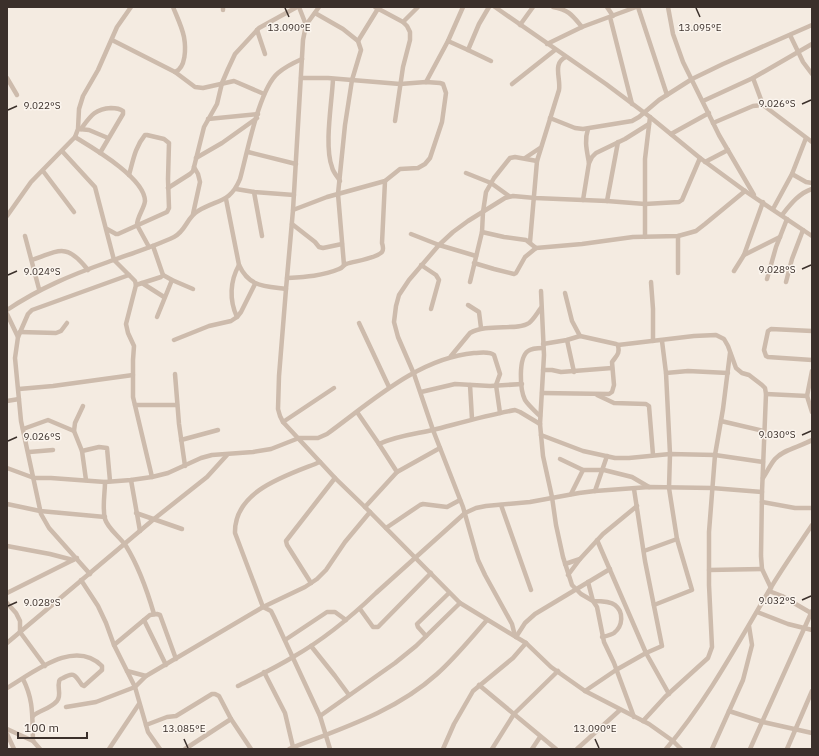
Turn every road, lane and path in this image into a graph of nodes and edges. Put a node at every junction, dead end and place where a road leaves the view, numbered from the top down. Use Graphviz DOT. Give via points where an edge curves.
graph roads {
  1 [pos="131,7"];
  2 [pos="173,7"];
  3 [pos="298,7"];
  4 [pos="317,7"];
  5 [pos="418,7"];
  6 [pos="463,7"];
  7 [pos="489,7"];
  8 [pos="495,7"];
  9 [pos="533,7"];
  10 [pos="553,7"];
  11 [pos="607,7"];
  12 [pos="637,7"];
  13 [pos="668,7"];
  14 [pos="377,8"];
  15 [pos="315,14"];
  16 [pos="611,16"];
  17 [pos="402,22"];
  18 [pos="306,25"];
  19 [pos="520,25"];
  20 [pos="812,25"];
  21 [pos="582,27"];
  22 [pos="257,30"];
  23 [pos="790,35"];
  24 [pos="112,40"];
  25 [pos="358,41"];
  26 [pos="448,41"];
  27 [pos="547,44"];
  28 [pos="812,44"];
  29 [pos="468,50"];
  30 [pos="555,50"];
  31 [pos="798,53"];
  32 [pos="265,54"];
  33 [pos="566,57"];
  34 [pos="302,59"];
  35 [pos="491,61"];
  36 [pos="175,72"];
  37 [pos="812,74"];
  38 [pos="7,78"];
  39 [pos="301,78"];
  40 [pos="753,78"];
  41 [pos="333,79"];
  42 [pos="352,80"];
  43 [pos="692,80"];
  44 [pos="222,82"];
  45 [pos="426,82"];
  46 [pos="400,84"];
  47 [pos="512,84"];
  48 [pos="264,94"];
  49 [pos="17,95"];
  50 [pos="667,95"];
  51 [pos="703,101"];
  52 [pos="632,104"];
  53 [pos="763,105"];
  54 [pos="644,113"];
  55 [pos="709,113"];
  56 [pos="257,116"];
  57 [pos="650,117"];
  58 [pos="550,118"];
  59 [pos="208,119"];
  60 [pos="395,121"];
  61 [pos="713,122"];
  62 [pos="649,124"];
  63 [pos="80,129"];
  64 [pos="588,129"];
  65 [pos="671,134"];
  66 [pos="75,137"];
  67 [pos="108,138"];
  68 [pos="806,138"];
  69 [pos="618,142"];
  70 [pos="812,142"];
  71 [pos="540,148"];
  72 [pos="728,150"];
  73 [pos="62,151"];
  74 [pos="248,152"];
  75 [pos="100,153"];
  76 [pos="196,158"];
  77 [pos="525,158"];
  78 [pos="700,158"];
  79 [pos="537,161"];
  80 [pos="705,162"];
  81 [pos="589,163"];
  82 [pos="296,164"];
  83 [pos="194,167"];
  84 [pos="43,171"];
  85 [pos="466,173"];
  86 [pos="792,174"];
  87 [pos="129,175"];
  88 [pos="340,181"];
  89 [pos="385,181"];
  90 [pos="491,183"];
  91 [pos="812,183"];
  92 [pos="168,188"];
  93 [pos="236,189"];
  94 [pos="812,189"];
  95 [pos="746,191"];
  96 [pos="254,192"];
  97 [pos="338,194"];
  98 [pos="294,195"];
  99 [pos="509,196"];
  100 [pos="754,197"];
  101 [pos="535,198"];
  102 [pos="226,199"];
  103 [pos="583,200"];
  104 [pos="607,201"];
  105 [pos="763,202"];
  106 [pos="645,204"];
  107 [pos="772,209"];
  108 [pos="293,210"];
  109 [pos="74,212"];
  110 [pos="483,212"];
  111 [pos="193,214"];
  112 [pos="782,215"];
  113 [pos="7,216"];
  114 [pos="787,219"];
  115 [pos="292,224"];
  116 [pos="137,225"];
  117 [pos="107,229"];
  118 [pos="803,230"];
  119 [pos="482,232"];
  120 [pos="411,234"];
  121 [pos="26,236"];
  122 [pos="262,236"];
  123 [pos="645,236"];
  124 [pos="678,236"];
  125 [pos="812,236"];
  126 [pos="780,237"];
  127 [pos="530,242"];
  128 [pos="342,244"];
  129 [pos="439,245"];
  130 [pos="151,247"];
  131 [pos="536,248"];
  132 [pos="744,255"];
  133 [pos="476,256"];
  134 [pos="32,260"];
  135 [pos="114,260"];
  136 [pos="474,263"];
  137 [pos="239,265"];
  138 [pos="344,265"];
  139 [pos="421,266"];
  140 [pos="88,270"];
  141 [pos="734,271"];
  142 [pos="678,273"];
  143 [pos="129,275"];
  144 [pos="163,275"];
  145 [pos="287,278"];
  146 [pos="767,279"];
  147 [pos="172,280"];
  148 [pos="470,282"];
  149 [pos="651,282"];
  150 [pos="786,282"];
  151 [pos="142,283"];
  152 [pos="255,284"];
  153 [pos="136,285"];
  154 [pos="193,289"];
  155 [pos="286,289"];
  156 [pos="39,290"];
  157 [pos="541,291"];
  158 [pos="565,293"];
  159 [pos="164,297"];
  160 [pos="468,305"];
  161 [pos="541,308"];
  162 [pos="430,309"];
  163 [pos="7,310"];
  164 [pos="7,314"];
  165 [pos="237,316"];
  166 [pos="157,317"];
  167 [pos="360,323"];
  168 [pos="67,324"];
  169 [pos="481,328"];
  170 [pos="812,331"];
  171 [pos="19,334"];
  172 [pos="580,336"];
  173 [pos="174,340"];
  174 [pos="567,340"];
  175 [pos="653,341"];
  176 [pos="662,341"];
  177 [pos="618,345"];
  178 [pos="543,346"];
  179 [pos="730,353"];
  180 [pos="450,357"];
  181 [pos="812,360"];
  182 [pos="612,368"];
  183 [pos="543,370"];
  184 [pos="812,371"];
  185 [pos="574,372"];
  186 [pos="666,373"];
  187 [pos="728,373"];
  188 [pos="175,374"];
  189 [pos="414,374"];
  190 [pos="133,375"];
  191 [pos="522,384"];
  192 [pos="470,386"];
  193 [pos="496,386"];
  194 [pos="388,387"];
  195 [pos="19,388"];
  196 [pos="334,388"];
  197 [pos="421,392"];
  198 [pos="542,393"];
  199 [pos="596,394"];
  200 [pos="766,394"];
  201 [pos="807,396"];
  202 [pos="19,399"];
  203 [pos="7,401"];
  204 [pos="135,405"];
  205 [pos="177,405"];
  206 [pos="83,406"];
  207 [pos="357,412"];
  208 [pos="812,412"];
  209 [pos="500,413"];
  210 [pos="540,416"];
  211 [pos="472,419"];
  212 [pos="721,421"];
  213 [pos="283,422"];
  214 [pos="540,424"];
  215 [pos="23,429"];
  216 [pos="218,430"];
  217 [pos="433,430"];
  218 [pos="74,431"];
  219 [pos="764,431"];
  220 [pos="541,435"];
  221 [pos="299,438"];
  222 [pos="181,440"];
  223 [pos="812,440"];
  224 [pos="379,444"];
  225 [pos="440,448"];
  226 [pos="53,450"];
  227 [pos="82,451"];
  228 [pos="29,452"];
  229 [pos="670,454"];
  230 [pos="227,455"];
  231 [pos="653,455"];
  232 [pos="715,455"];
  233 [pos="607,456"];
  234 [pos="560,459"];
  235 [pos="320,462"];
  236 [pos="763,462"];
  237 [pos="185,466"];
  238 [pos="7,468"];
  239 [pos="583,470"];
  240 [pos="604,470"];
  241 [pos="397,472"];
  242 [pos="152,477"];
  243 [pos="34,478"];
  244 [pos="335,478"];
  245 [pos="86,480"];
  246 [pos="130,480"];
  247 [pos="762,480"];
  248 [pos="108,482"];
  249 [pos="649,487"];
  250 [pos="668,488"];
  251 [pos="712,488"];
  252 [pos="634,489"];
  253 [pos="595,491"];
  254 [pos="762,492"];
  255 [pos="571,494"];
  256 [pos="552,497"];
  257 [pos="460,500"];
  258 [pos="762,502"];
  259 [pos="7,504"];
  260 [pos="501,505"];
  261 [pos="637,506"];
  262 [pos="366,507"];
  263 [pos="812,508"];
  264 [pos="40,510"];
  265 [pos="370,512"];
  266 [pos="136,513"];
  267 [pos="465,513"];
  268 [pos="105,517"];
  269 [pos="154,519"];
  270 [pos="812,525"];
  271 [pos="386,528"];
  272 [pos="182,529"];
  273 [pos="140,531"];
  274 [pos="677,539"];
  275 [pos="597,540"];
  276 [pos="125,544"];
  277 [pos="7,546"];
  278 [pos="644,550"];
  279 [pos="415,558"];
  280 [pos="75,559"];
  281 [pos="580,559"];
  282 [pos="565,564"];
  283 [pos="762,569"];
  284 [pos="610,570"];
  285 [pos="709,570"];
  286 [pos="431,573"];
  287 [pos="90,574"];
  288 [pos="568,575"];
  289 [pos="81,580"];
  290 [pos="588,582"];
  291 [pos="311,583"];
  292 [pos="531,590"];
  293 [pos="576,590"];
  294 [pos="770,590"];
  295 [pos="449,592"];
  296 [pos="7,593"];
  297 [pos="593,601"];
  298 [pos="7,603"];
  299 [pos="460,603"];
  300 [pos="654,605"];
  301 [pos="263,607"];
  302 [pos="360,609"];
  303 [pos="757,612"];
  304 [pos="812,612"];
  305 [pos="154,614"];
  306 [pos="144,620"];
  307 [pos="346,620"];
  308 [pos="487,620"];
  309 [pos="512,624"];
  310 [pos="523,626"];
  311 [pos="749,626"];
  312 [pos="804,628"];
  313 [pos="812,630"];
  314 [pos="20,632"];
  315 [pos="426,636"];
  316 [pos="516,637"];
  317 [pos="602,637"];
  318 [pos="285,640"];
  319 [pos="7,642"];
  320 [pos="526,643"];
  321 [pos="114,645"];
  322 [pos="312,646"];
  323 [pos="646,652"];
  324 [pos="293,657"];
  325 [pos="176,659"];
  326 [pos="166,665"];
  327 [pos="45,666"];
  328 [pos="616,670"];
  329 [pos="127,671"];
  330 [pos="558,671"];
  331 [pos="264,672"];
  332 [pos="146,676"];
  333 [pos="23,679"];
  334 [pos="479,685"];
  335 [pos="238,686"];
  336 [pos="135,687"];
  337 [pos="7,688"];
  338 [pos="585,691"];
  339 [pos="812,691"];
  340 [pos="669,694"];
  341 [pos="349,695"];
  342 [pos="139,704"];
  343 [pos="66,708"];
  344 [pos="620,710"];
  345 [pos="729,711"];
  346 [pos="514,714"];
  347 [pos="33,716"];
  348 [pos="320,716"];
  349 [pos="634,717"];
  350 [pos="231,719"];
  351 [pos="643,721"];
  352 [pos="763,722"];
  353 [pos="146,725"];
  354 [pos="7,729"];
  355 [pos="795,729"];
  356 [pos="812,733"];
  357 [pos="7,734"];
  358 [pos="325,736"];
  359 [pos="540,737"];
  360 [pos="33,741"];
  361 [pos="673,741"];
  362 [pos="291,748"];
  363 [pos="14,749"];
  364 [pos="40,749"];
  365 [pos="109,749"];
  366 [pos="160,749"];
  367 [pos="185,749"];
  368 [pos="251,749"];
  369 [pos="330,749"];
  370 [pos="443,749"];
  371 [pos="492,749"];
  372 [pos="532,749"];
  373 [pos="556,749"];
  374 [pos="577,749"];
  375 [pos="666,749"];
  376 [pos="681,749"];
  377 [pos="712,749"];
  378 [pos="750,749"];
  379 [pos="787,749"];
  1 -- 24 [label="street" via="117,27"];
  2 -- 36 [label="street" via="185,44 183,65"];
  3 -- 18 [label="street"];
  3 -- 22 [label="street"];
  4 -- 15 [label="street"];
  5 -- 17 [label="street"];
  6 -- 26 [label="street"];
  7 -- 29 [label="street"];
  8 -- 19 [label="street"];
  9 -- 19 [label="street"];
  10 -- 21 [label="street" via="572,14"];
  11 -- 16 [label="street"];
  12 -- 16 [label="street"];
  12 -- 50 [label="street"];
  13 -- 43 [label="street" via="677,48"];
  14 -- 17 [label="street"];
  14 -- 25 [label="street"];
  15 -- 18 [label="street"];
  15 -- 25 [label="street"];
  16 -- 21 [label="street"];
  16 -- 52 [label="street"];
  17 -- 46 [label="street" via="410,32 410,40"];
  18 -- 34 [label="street"];
  19 -- 27 [label="street"];
  20 -- 23 [label="street"];
  21 -- 27 [label="street"];
  22 -- 32 [label="street"];
  22 -- 44 [label="street" via="235,54"];
  23 -- 31 [label="street"];
  23 -- 43 [label="street"];
  24 -- 36 [label="street"];
  24 -- 63 [label="street" via="80,101"];
  25 -- 42 [label="street" via="361,50"];
  26 -- 29 [label="street"];
  26 -- 45 [label="street"];
  27 -- 30 [label="street"];
  28 -- 31 [label="street"];
  29 -- 35 [label="street"];
  30 -- 33 [label="street"];
  30 -- 47 [label="street"];
  31 -- 37 [label="street"];
  31 -- 40 [label="street"];
  33 -- 52 [label="street"];
  33 -- 58 [label="street" via="558,63 560,83"];
  34 -- 39 [label="street"];
  34 -- 48 [label="street" via="277,74"];
  36 -- 44 [label="street" via="199,88"];
  38 -- 49 [label="street"];
  39 -- 41 [label="street"];
  39 -- 82 [label="street"];
  40 -- 51 [label="street"];
  40 -- 53 [label="street"];
  41 -- 42 [label="street"];
  41 -- 88 [label="street" via="328,135 334,173"];
  42 -- 46 [label="street"];
  42 -- 88 [label="street"];
  43 -- 50 [label="street"];
  43 -- 51 [label="street"];
  44 -- 48 [label="street" via="234,81"];
  44 -- 59 [label="street" via="217,104"];
  45 -- 46 [label="street"];
  45 -- 89 [label="street" via="443,84 446,93 442,122 430,158 418,168 400,169"];
  46 -- 60 [label="street"];
  48 -- 56 [label="street"];
  50 -- 54 [label="street"];
  51 -- 55 [label="street"];
  52 -- 54 [label="street"];
  53 -- 61 [label="street" via="753,106"];
  53 -- 68 [label="street"];
  54 -- 57 [label="street"];
  54 -- 64 [label="street" via="632,121"];
  55 -- 61 [label="street"];
  55 -- 65 [label="street"];
  56 -- 59 [label="street"];
  56 -- 74 [label="street"];
  56 -- 76 [label="street" via="222,143"];
  57 -- 62 [label="street"];
  57 -- 65 [label="street"];
  58 -- 64 [label="street" via="575,128"];
  58 -- 71 [label="street"];
  59 -- 76 [label="street"];
  61 -- 72 [label="street"];
  62 -- 69 [label="street"];
  62 -- 106 [label="street" via="645,159"];
  63 -- 66 [label="street"];
  63 -- 67 [label="street"];
  63 -- 67 [label="street" via="97,110 120,109 123,114"];
  64 -- 81 [label="street" via="585,139"];
  65 -- 78 [label="street"];
  66 -- 73 [label="street"];
  66 -- 75 [label="street"];
  67 -- 75 [label="street"];
  68 -- 70 [label="street"];
  68 -- 86 [label="street"];
  69 -- 81 [label="street" via="596,153"];
  69 -- 104 [label="street"];
  71 -- 77 [label="street"];
  71 -- 79 [label="street"];
  72 -- 80 [label="street"];
  72 -- 100 [label="street"];
  73 -- 84 [label="street"];
  73 -- 117 [label="street" via="95,187"];
  74 -- 82 [label="street"];
  74 -- 93 [label="street"];
  75 -- 87 [label="street"];
  76 -- 83 [label="street"];
  77 -- 79 [label="street"];
  77 -- 90 [label="street" via="510,158"];
  78 -- 80 [label="street"];
  78 -- 106 [label="street" via="682,200"];
  79 -- 101 [label="street"];
  80 -- 95 [label="street"];
  81 -- 103 [label="street"];
  82 -- 98 [label="street"];
  83 -- 92 [label="street" via="190,174"];
  83 -- 111 [label="street" via="200,182"];
  84 -- 109 [label="street"];
  84 -- 113 [label="street" via="31,182"];
  85 -- 90 [label="street"];
  86 -- 91 [label="street"];
  86 -- 107 [label="street"];
  87 -- 92 [label="street" via="137,148 145,135 164,139 169,143"];
  87 -- 116 [label="street" via="141,189 145,201"];
  88 -- 97 [label="street"];
  89 -- 97 [label="street"];
  89 -- 138 [label="street" via="382,251"];
  90 -- 99 [label="street"];
  90 -- 110 [label="street" via="486,192"];
  92 -- 116 [label="street" via="167,212"];
  93 -- 96 [label="street"];
  93 -- 102 [label="street"];
  94 -- 112 [label="street" via="790,205"];
  95 -- 100 [label="street"];
  95 -- 124 [label="street" via="701,228"];
  96 -- 98 [label="street"];
  96 -- 122 [label="street"];
  97 -- 108 [label="street"];
  97 -- 128 [label="street"];
  98 -- 108 [label="street"];
  99 -- 101 [label="street"];
  99 -- 110 [label="street"];
  100 -- 105 [label="street"];
  101 -- 103 [label="street"];
  101 -- 127 [label="street"];
  102 -- 111 [label="street"];
  102 -- 137 [label="street"];
  103 -- 104 [label="street"];
  104 -- 106 [label="street"];
  105 -- 107 [label="street"];
  105 -- 132 [label="street"];
  106 -- 123 [label="street"];
  107 -- 112 [label="street"];
  108 -- 115 [label="street"];
  110 -- 119 [label="street"];
  110 -- 129 [label="street"];
  111 -- 130 [label="street" via="183,231"];
  112 -- 114 [label="street"];
  114 -- 118 [label="street"];
  114 -- 126 [label="street"];
  115 -- 128 [label="street" via="319,247"];
  115 -- 145 [label="street"];
  116 -- 117 [label="street" via="118,234"];
  116 -- 130 [label="street"];
  117 -- 135 [label="street"];
  118 -- 125 [label="street"];
  118 -- 150 [label="street"];
  119 -- 127 [label="street"];
  119 -- 133 [label="street"];
  120 -- 129 [label="street"];
  121 -- 134 [label="street"];
  123 -- 124 [label="street"];
  123 -- 131 [label="street"];
  124 -- 142 [label="street"];
  126 -- 132 [label="street"];
  126 -- 146 [label="street"];
  127 -- 131 [label="street"];
  128 -- 138 [label="street"];
  129 -- 133 [label="street"];
  129 -- 139 [label="street"];
  130 -- 135 [label="street"];
  130 -- 144 [label="street"];
  131 -- 136 [label="street" via="525,257 514,274"];
  132 -- 141 [label="street"];
  133 -- 136 [label="street"];
  134 -- 140 [label="street" via="57,250 64,250 76,256"];
  134 -- 156 [label="street"];
  135 -- 140 [label="street"];
  135 -- 143 [label="street"];
  136 -- 148 [label="street"];
  137 -- 152 [label="street" via="242,273"];
  137 -- 165 [label="street" via="232,293"];
  138 -- 145 [label="street" via="341,269 328,273"];
  139 -- 162 [label="street" via="436,275 439,280"];
  139 -- 189 [label="street" via="399,295 394,322"];
  140 -- 156 [label="street"];
  143 -- 153 [label="street"];
  143 -- 171 [label="street" via="32,310"];
  144 -- 147 [label="street"];
  144 -- 151 [label="street"];
  145 -- 155 [label="street"];
  147 -- 154 [label="street"];
  147 -- 159 [label="street"];
  149 -- 175 [label="street"];
  151 -- 153 [label="street"];
  151 -- 159 [label="street"];
  152 -- 155 [label="street"];
  152 -- 165 [label="street"];
  153 -- 190 [label="street" via="126,324 134,346"];
  155 -- 213 [label="street" via="278,409"];
  156 -- 163 [label="street"];
  157 -- 161 [label="street"];
  158 -- 172 [label="street" via="572,321"];
  159 -- 166 [label="street"];
  160 -- 169 [label="street" via="479,312"];
  161 -- 169 [label="street" via="526,325"];
  161 -- 178 [label="street"];
  164 -- 171 [label="street" via="11,325"];
  165 -- 173 [label="street" via="231,321 209,326"];
  167 -- 194 [label="street"];
  168 -- 171 [label="street" via="56,333"];
  169 -- 180 [label="street" via="470,333"];
  170 -- 181 [label="street" via="771,329 764,350 768,357"];
  171 -- 195 [label="street" via="15,358"];
  172 -- 174 [label="street"];
  172 -- 177 [label="street"];
  174 -- 178 [label="street"];
  174 -- 185 [label="street"];
  175 -- 176 [label="street"];
  175 -- 177 [label="street"];
  176 -- 179 [label="street" via="694,336 716,336 724,339"];
  176 -- 186 [label="street"];
  177 -- 182 [label="street" via="619,354 612,362"];
  178 -- 183 [label="street"];
  178 -- 191 [label="street" via="532,348 524,355"];
  179 -- 187 [label="street"];
  179 -- 200 [label="street" via="736,368 762,385"];
  180 -- 189 [label="street"];
  180 -- 193 [label="street" via="484,352 494,355 500,374"];
  182 -- 185 [label="street"];
  182 -- 199 [label="street" via="612,392"];
  183 -- 185 [label="street"];
  183 -- 198 [label="street"];
  184 -- 201 [label="street"];
  186 -- 187 [label="street"];
  186 -- 229 [label="street"];
  187 -- 212 [label="street"];
  188 -- 205 [label="street"];
  189 -- 194 [label="street"];
  189 -- 197 [label="street"];
  190 -- 195 [label="street"];
  190 -- 204 [label="street"];
  191 -- 193 [label="street"];
  191 -- 210 [label="street" via="525,399"];
  192 -- 193 [label="street"];
  192 -- 197 [label="street" via="456,384"];
  192 -- 211 [label="street"];
  193 -- 209 [label="street"];
  194 -- 207 [label="street"];
  195 -- 202 [label="street"];
  196 -- 213 [label="street"];
  197 -- 217 [label="street"];
  198 -- 199 [label="street"];
  198 -- 210 [label="street"];
  199 -- 231 [label="street" via="614,402 649,406"];
  200 -- 201 [label="street"];
  200 -- 219 [label="street"];
  201 -- 208 [label="street"];
  202 -- 203 [label="street"];
  202 -- 215 [label="street"];
  204 -- 205 [label="street"];
  204 -- 242 [label="street"];
  205 -- 222 [label="street"];
  206 -- 218 [label="street"];
  207 -- 221 [label="street" via="327,434 318,438"];
  207 -- 224 [label="street"];
  209 -- 211 [label="street"];
  209 -- 214 [label="street" via="515,410"];
  210 -- 214 [label="street"];
  211 -- 217 [label="street"];
  212 -- 219 [label="street"];
  212 -- 232 [label="street"];
  213 -- 221 [label="street"];
  214 -- 220 [label="street"];
  215 -- 218 [label="street" via="48,420"];
  215 -- 228 [label="street"];
  216 -- 222 [label="street"];
  217 -- 224 [label="street"];
  217 -- 225 [label="street"];
  218 -- 227 [label="street"];
  219 -- 236 [label="street"];
  220 -- 233 [label="street" via="583,451"];
  220 -- 256 [label="street"];
  221 -- 230 [label="street" via="271,448"];
  221 -- 235 [label="street"];
  222 -- 237 [label="street"];
  223 -- 247 [label="street" via="774,460"];
  224 -- 241 [label="street"];
  225 -- 241 [label="street"];
  225 -- 257 [label="street"];
  226 -- 228 [label="street"];
  227 -- 245 [label="street"];
  227 -- 248 [label="street" via="106,448"];
  228 -- 243 [label="street"];
  229 -- 231 [label="street"];
  229 -- 232 [label="street"];
  229 -- 250 [label="street"];
  230 -- 237 [label="street" via="212,455"];
  230 -- 269 [label="street" via="207,476"];
  231 -- 233 [label="street" via="629,458"];
  232 -- 236 [label="street"];
  232 -- 251 [label="street"];
  233 -- 240 [label="street"];
  234 -- 239 [label="street"];
  235 -- 244 [label="street"];
  235 -- 301 [label="street" via="267,484 243,505 239,512 235,533"];
  236 -- 247 [label="street"];
  237 -- 242 [label="street"];
  238 -- 243 [label="street"];
  239 -- 240 [label="street"];
  239 -- 255 [label="street"];
  240 -- 249 [label="street" via="632,477"];
  240 -- 253 [label="street"];
  241 -- 262 [label="street"];
  242 -- 246 [label="street"];
  243 -- 245 [label="street"];
  243 -- 264 [label="street"];
  244 -- 262 [label="street"];
  244 -- 291 [label="street" via="286,541"];
  245 -- 248 [label="street"];
  246 -- 248 [label="street"];
  246 -- 266 [label="street"];
  247 -- 254 [label="street"];
  248 -- 268 [label="street"];
  249 -- 250 [label="street"];
  249 -- 252 [label="street"];
  250 -- 251 [label="street"];
  250 -- 274 [label="street"];
  251 -- 254 [label="street"];
  251 -- 285 [label="street"];
  252 -- 253 [label="street"];
  252 -- 261 [label="street"];
  253 -- 255 [label="street"];
  254 -- 258 [label="street"];
  255 -- 256 [label="street"];
  256 -- 260 [label="street"];
  256 -- 282 [label="street"];
  257 -- 267 [label="street"];
  257 -- 271 [label="street" via="447,507 420,504"];
  258 -- 263 [label="street" via="795,508"];
  258 -- 283 [label="street"];
  259 -- 264 [label="street"];
  260 -- 267 [label="street" via="476,508"];
  260 -- 292 [label="street"];
  261 -- 275 [label="street"];
  261 -- 278 [label="street"];
  262 -- 265 [label="street"];
  264 -- 268 [label="street"];
  264 -- 280 [label="street" via="49,528"];
  265 -- 271 [label="street"];
  265 -- 291 [label="street" via="326,570"];
  266 -- 269 [label="street"];
  266 -- 273 [label="street"];
  267 -- 279 [label="street"];
  267 -- 309 [label="street" via="478,560"];
  268 -- 276 [label="street"];
  269 -- 272 [label="street"];
  269 -- 273 [label="street"];
  270 -- 294 [label="street"];
  271 -- 279 [label="street"];
  273 -- 276 [label="street"];
  274 -- 278 [label="street"];
  274 -- 300 [label="street" via="692,590"];
  275 -- 281 [label="street"];
  275 -- 284 [label="street"];
  276 -- 287 [label="street"];
  276 -- 305 [label="street" via="145,583"];
  277 -- 280 [label="street"];
  278 -- 300 [label="street"];
  279 -- 286 [label="street"];
  279 -- 302 [label="street"];
  280 -- 287 [label="street"];
  280 -- 296 [label="street"];
  281 -- 282 [label="street"];
  281 -- 288 [label="street"];
  282 -- 288 [label="street"];
  283 -- 285 [label="street"];
  283 -- 294 [label="street"];
  284 -- 290 [label="street"];
  284 -- 323 [label="street"];
  285 -- 340 [label="street" via="711,653"];
  286 -- 295 [label="street"];
  286 -- 302 [label="street" via="378,627 372,627"];
  287 -- 289 [label="street"];
  288 -- 293 [label="street"];
  289 -- 314 [label="street"];
  289 -- 321 [label="street" via="103,617"];
  290 -- 293 [label="street"];
  290 -- 297 [label="street"];
  291 -- 301 [label="street"];
  293 -- 297 [label="street"];
  293 -- 310 [label="street" via="535,614"];
  294 -- 303 [label="street"];
  294 -- 304 [label="street"];
  295 -- 299 [label="street"];
  295 -- 315 [label="street" via="417,624"];
  297 -- 317 [label="street" via="599,616"];
  297 -- 317 [label="street" via="614,604 622,616 621,624 614,634"];
  298 -- 314 [label="street" via="20,621"];
  299 -- 308 [label="street"];
  299 -- 315 [label="street"];
  300 -- 323 [label="street" via="662,645 661,648"];
  301 -- 318 [label="street" via="271,612"];
  301 -- 325 [label="street"];
  302 -- 307 [label="street"];
  303 -- 311 [label="street"];
  303 -- 312 [label="street"];
  304 -- 312 [label="street"];
  305 -- 306 [label="street"];
  305 -- 325 [label="street" via="160,615"];
  306 -- 321 [label="street"];
  306 -- 326 [label="street"];
  307 -- 318 [label="street" via="335,612 327,612"];
  307 -- 322 [label="street"];
  308 -- 316 [label="street"];
  308 -- 358 [label="street" via="438,674 418,689 362,721"];
  309 -- 310 [label="street"];
  309 -- 316 [label="street"];
  310 -- 316 [label="street"];
  311 -- 345 [label="street" via="751,651 743,680"];
  311 -- 361 [label="street" via="705,697"];
  312 -- 313 [label="street"];
  312 -- 352 [label="street"];
  314 -- 319 [label="street"];
  314 -- 327 [label="street"];
  315 -- 341 [label="street" via="395,663"];
  316 -- 320 [label="street"];
  317 -- 328 [label="street"];
  318 -- 324 [label="street"];
  320 -- 330 [label="street"];
  320 -- 334 [label="street" via="513,658"];
  321 -- 329 [label="street"];
  322 -- 324 [label="street"];
  322 -- 341 [label="street"];
  323 -- 328 [label="street"];
  323 -- 340 [label="street"];
  324 -- 331 [label="street"];
  324 -- 348 [label="street"];
  325 -- 326 [label="street"];
  326 -- 332 [label="street"];
  327 -- 333 [label="street"];
  327 -- 347 [label="street" via="68,656 84,655 92,658 103,668 84,686 75,675 68,674 59,682 60,695 57,700 48,709"];
  328 -- 338 [label="street"];
  328 -- 349 [label="street"];
  329 -- 332 [label="street"];
  329 -- 336 [label="street"];
  330 -- 338 [label="street"];
  330 -- 346 [label="street"];
  331 -- 335 [label="street"];
  331 -- 362 [label="street" via="285,713"];
  332 -- 336 [label="street"];
  333 -- 337 [label="street"];
  333 -- 347 [label="street" via="29,692"];
  334 -- 346 [label="street"];
  334 -- 370 [label="street" via="468,698"];
  336 -- 342 [label="street"];
  336 -- 343 [label="street" via="96,702"];
  338 -- 344 [label="street"];
  339 -- 355 [label="street"];
  340 -- 351 [label="street"];
  341 -- 348 [label="street"];
  342 -- 353 [label="street"];
  342 -- 365 [label="street"];
  344 -- 349 [label="street"];
  344 -- 374 [label="street"];
  345 -- 352 [label="street"];
  345 -- 377 [label="street"];
  346 -- 359 [label="street"];
  346 -- 371 [label="street"];
  347 -- 360 [label="street"];
  348 -- 358 [label="street"];
  349 -- 351 [label="street"];
  350 -- 353 [label="street" via="218,696 212,694 176,716"];
  350 -- 367 [label="street"];
  350 -- 368 [label="street"];
  351 -- 361 [label="street"];
  352 -- 355 [label="street"];
  352 -- 378 [label="street"];
  353 -- 366 [label="street"];
  354 -- 360 [label="street"];
  355 -- 356 [label="street"];
  355 -- 379 [label="street"];
  357 -- 363 [label="street"];
  358 -- 362 [label="street"];
  358 -- 369 [label="street"];
  359 -- 372 [label="street"];
  359 -- 373 [label="street"];
  360 -- 364 [label="street"];
  361 -- 375 [label="street"];
  361 -- 376 [label="street"];
}
